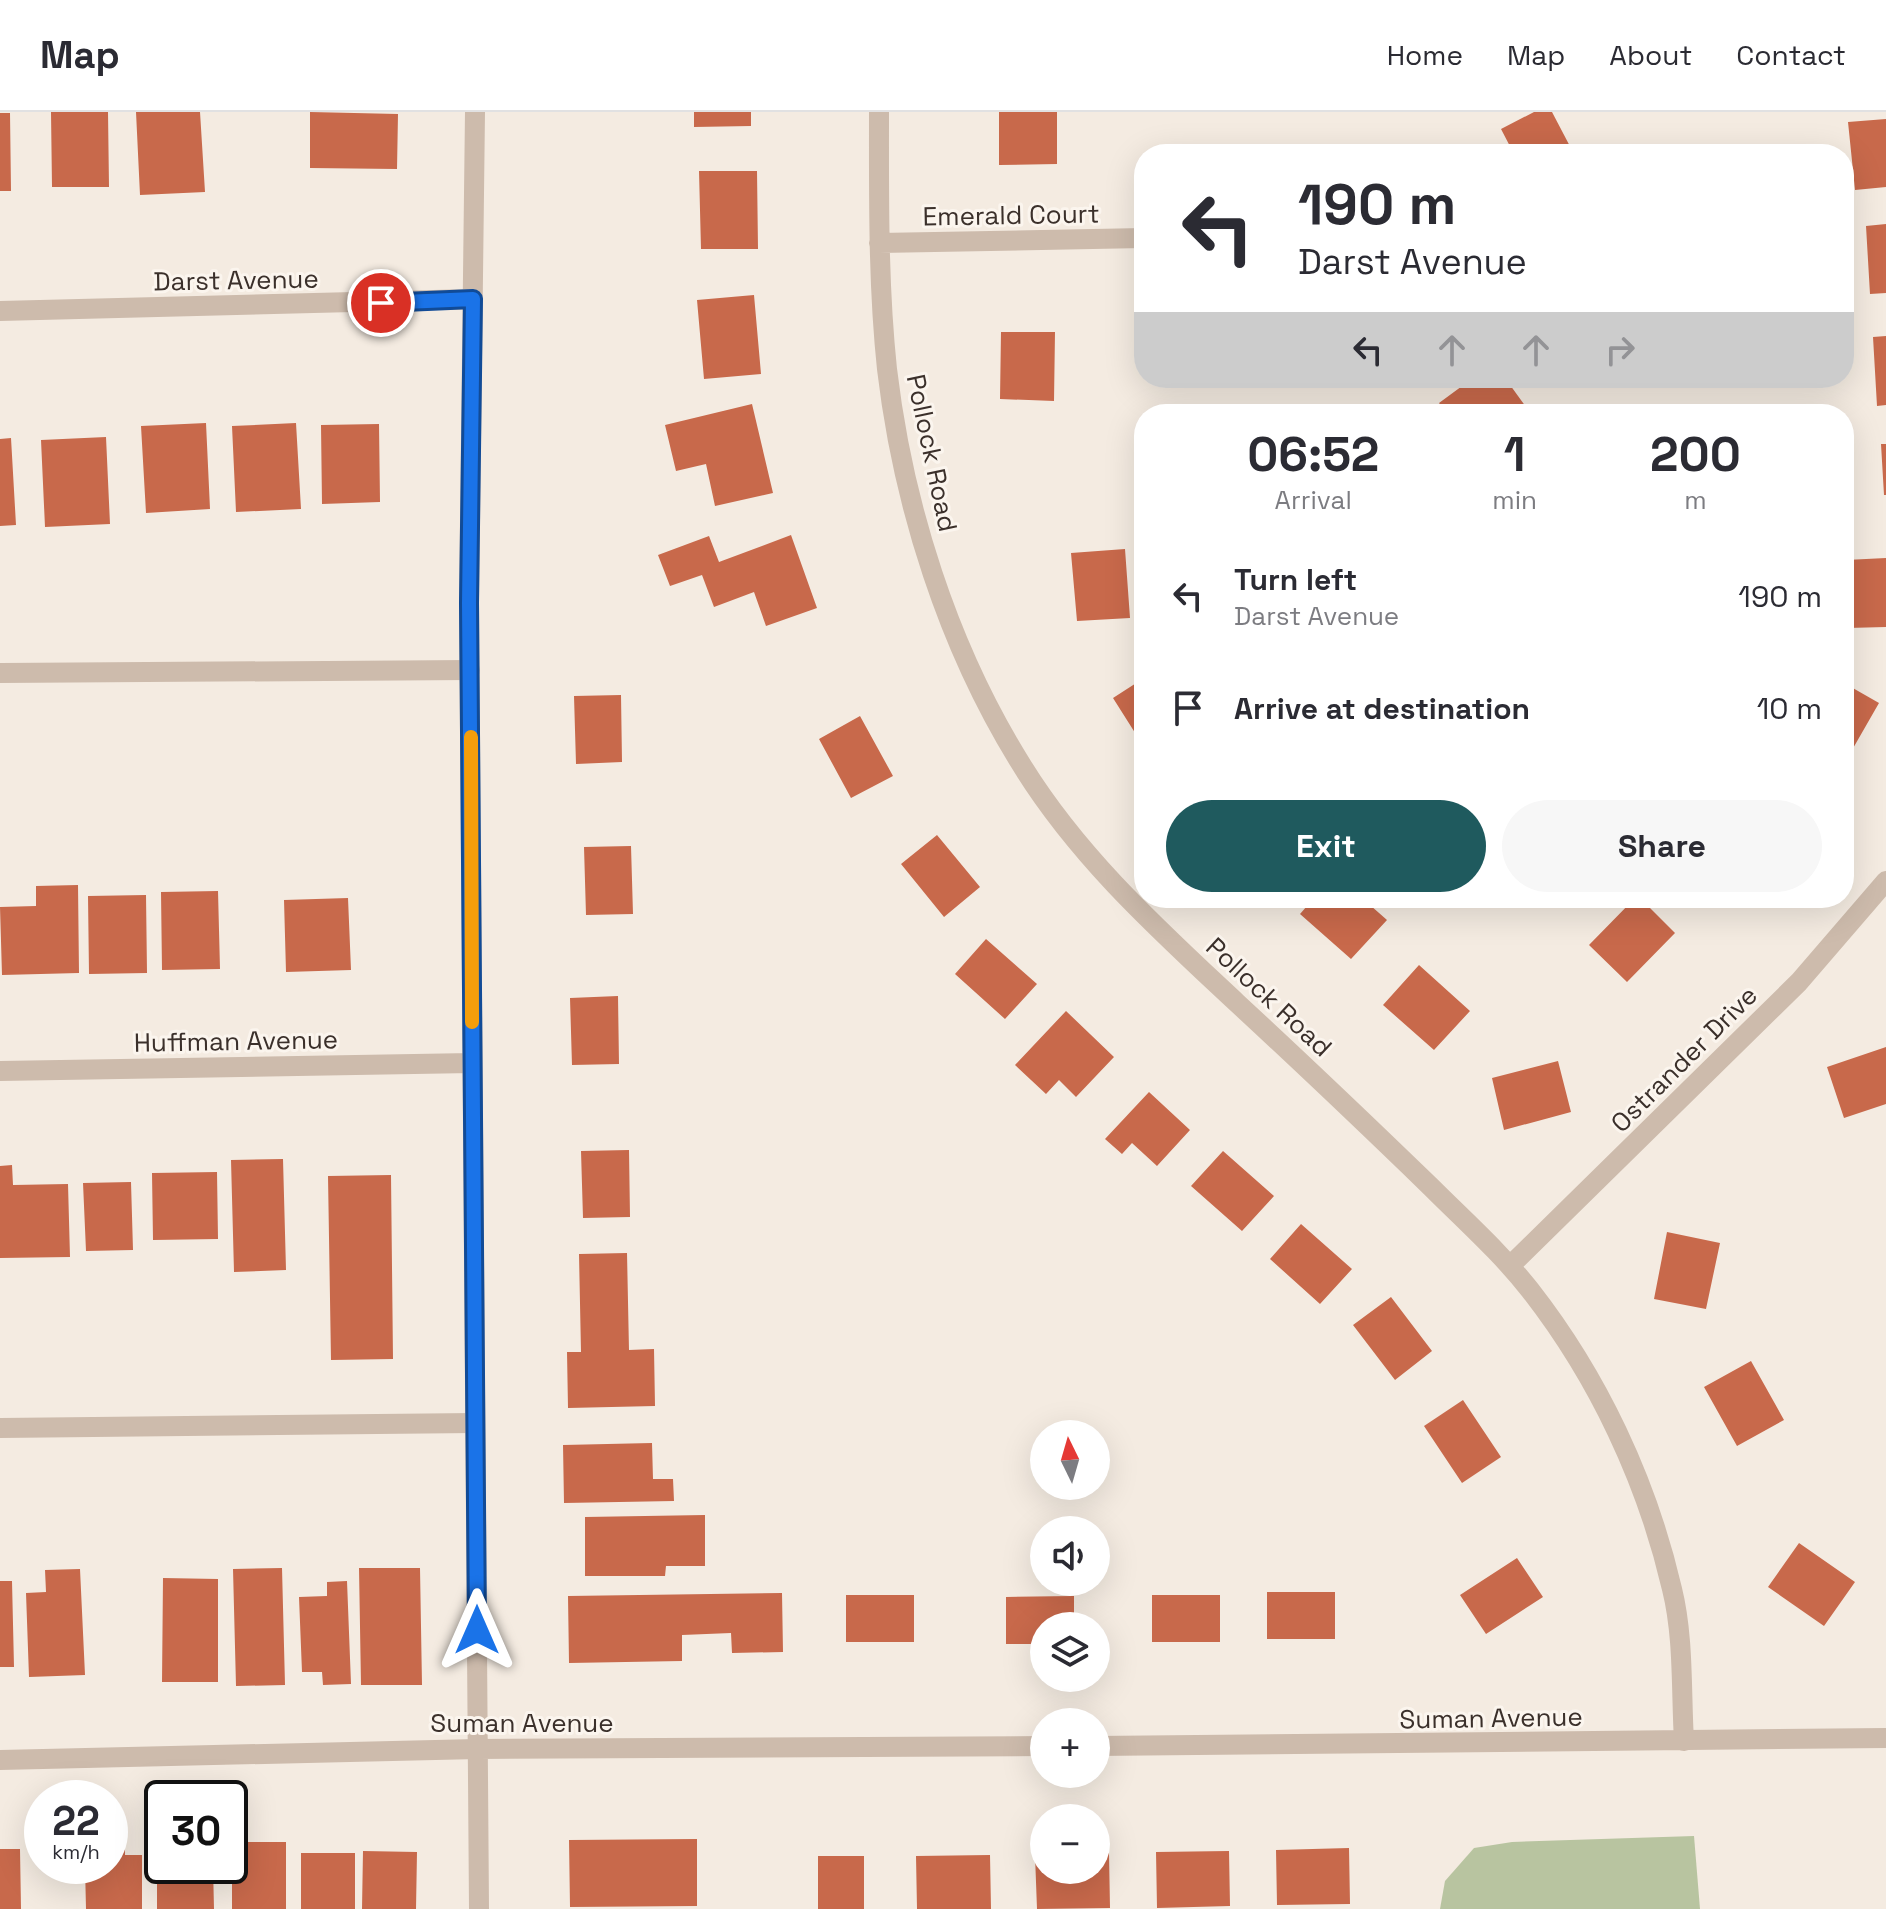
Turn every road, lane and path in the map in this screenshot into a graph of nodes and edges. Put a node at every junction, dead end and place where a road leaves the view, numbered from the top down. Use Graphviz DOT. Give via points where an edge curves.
graph roads {
  1 [pos="475,112"];
  2 [pos="879,112"];
  3 [pos="1134,238"];
  4 [pos="879,243"];
  5 [pos="473,299"];
  6 [pos="0,311"];
  7 [pos="470,670"];
  8 [pos="0,673"];
  9 [pos="1884,889"];
  10 [pos="1134,907"];
  11 [pos="1136,908"];
  12 [pos="472,1063"];
  13 [pos="0,1071"];
  14 [pos="1510,1266"];
  15 [pos="475,1423"];
  16 [pos="0,1428"];
  17 [pos="1886,1738"];
  18 [pos="1684,1741"];
  19 [pos="1030,1746"];
  20 [pos="1110,1746"];
  21 [pos="478,1749"];
  22 [pos="0,1760"];
  23 [pos="479,1909"];
  1 -- 5 [label="street"];
  2 -- 4 [label="street, Pollock Road"];
  3 -- 4 [label="street, Emerald Court"];
  4 -- 10 [label="street, Pollock Road" via="887,370 904,468 926,550 966,661 1020,763 1070,835"];
  5 -- 6 [label="street, Darst Avenue"];
  5 -- 7 [label="street"];
  7 -- 8 [label="street"];
  7 -- 12 [label="street"];
  9 -- 14 [label="street, Ostrander Drive" via="1799,982"];
  11 -- 14 [label="street, Pollock Road" via="1360,1117"];
  12 -- 13 [label="street, Huffman Avenue"];
  12 -- 15 [label="street"];
  14 -- 18 [label="street, Pollock Road" via="1581,1364 1621,1437 1651,1514 1674,1594"];
  15 -- 16 [label="street"];
  15 -- 21 [label="street"];
  17 -- 18 [label="street, Suman Avenue"];
  18 -- 20 [label="street, Suman Avenue"];
  19 -- 21 [label="street, Suman Avenue"];
  21 -- 22 [label="street, Suman Avenue"];
  21 -- 23 [label="street"];
}
